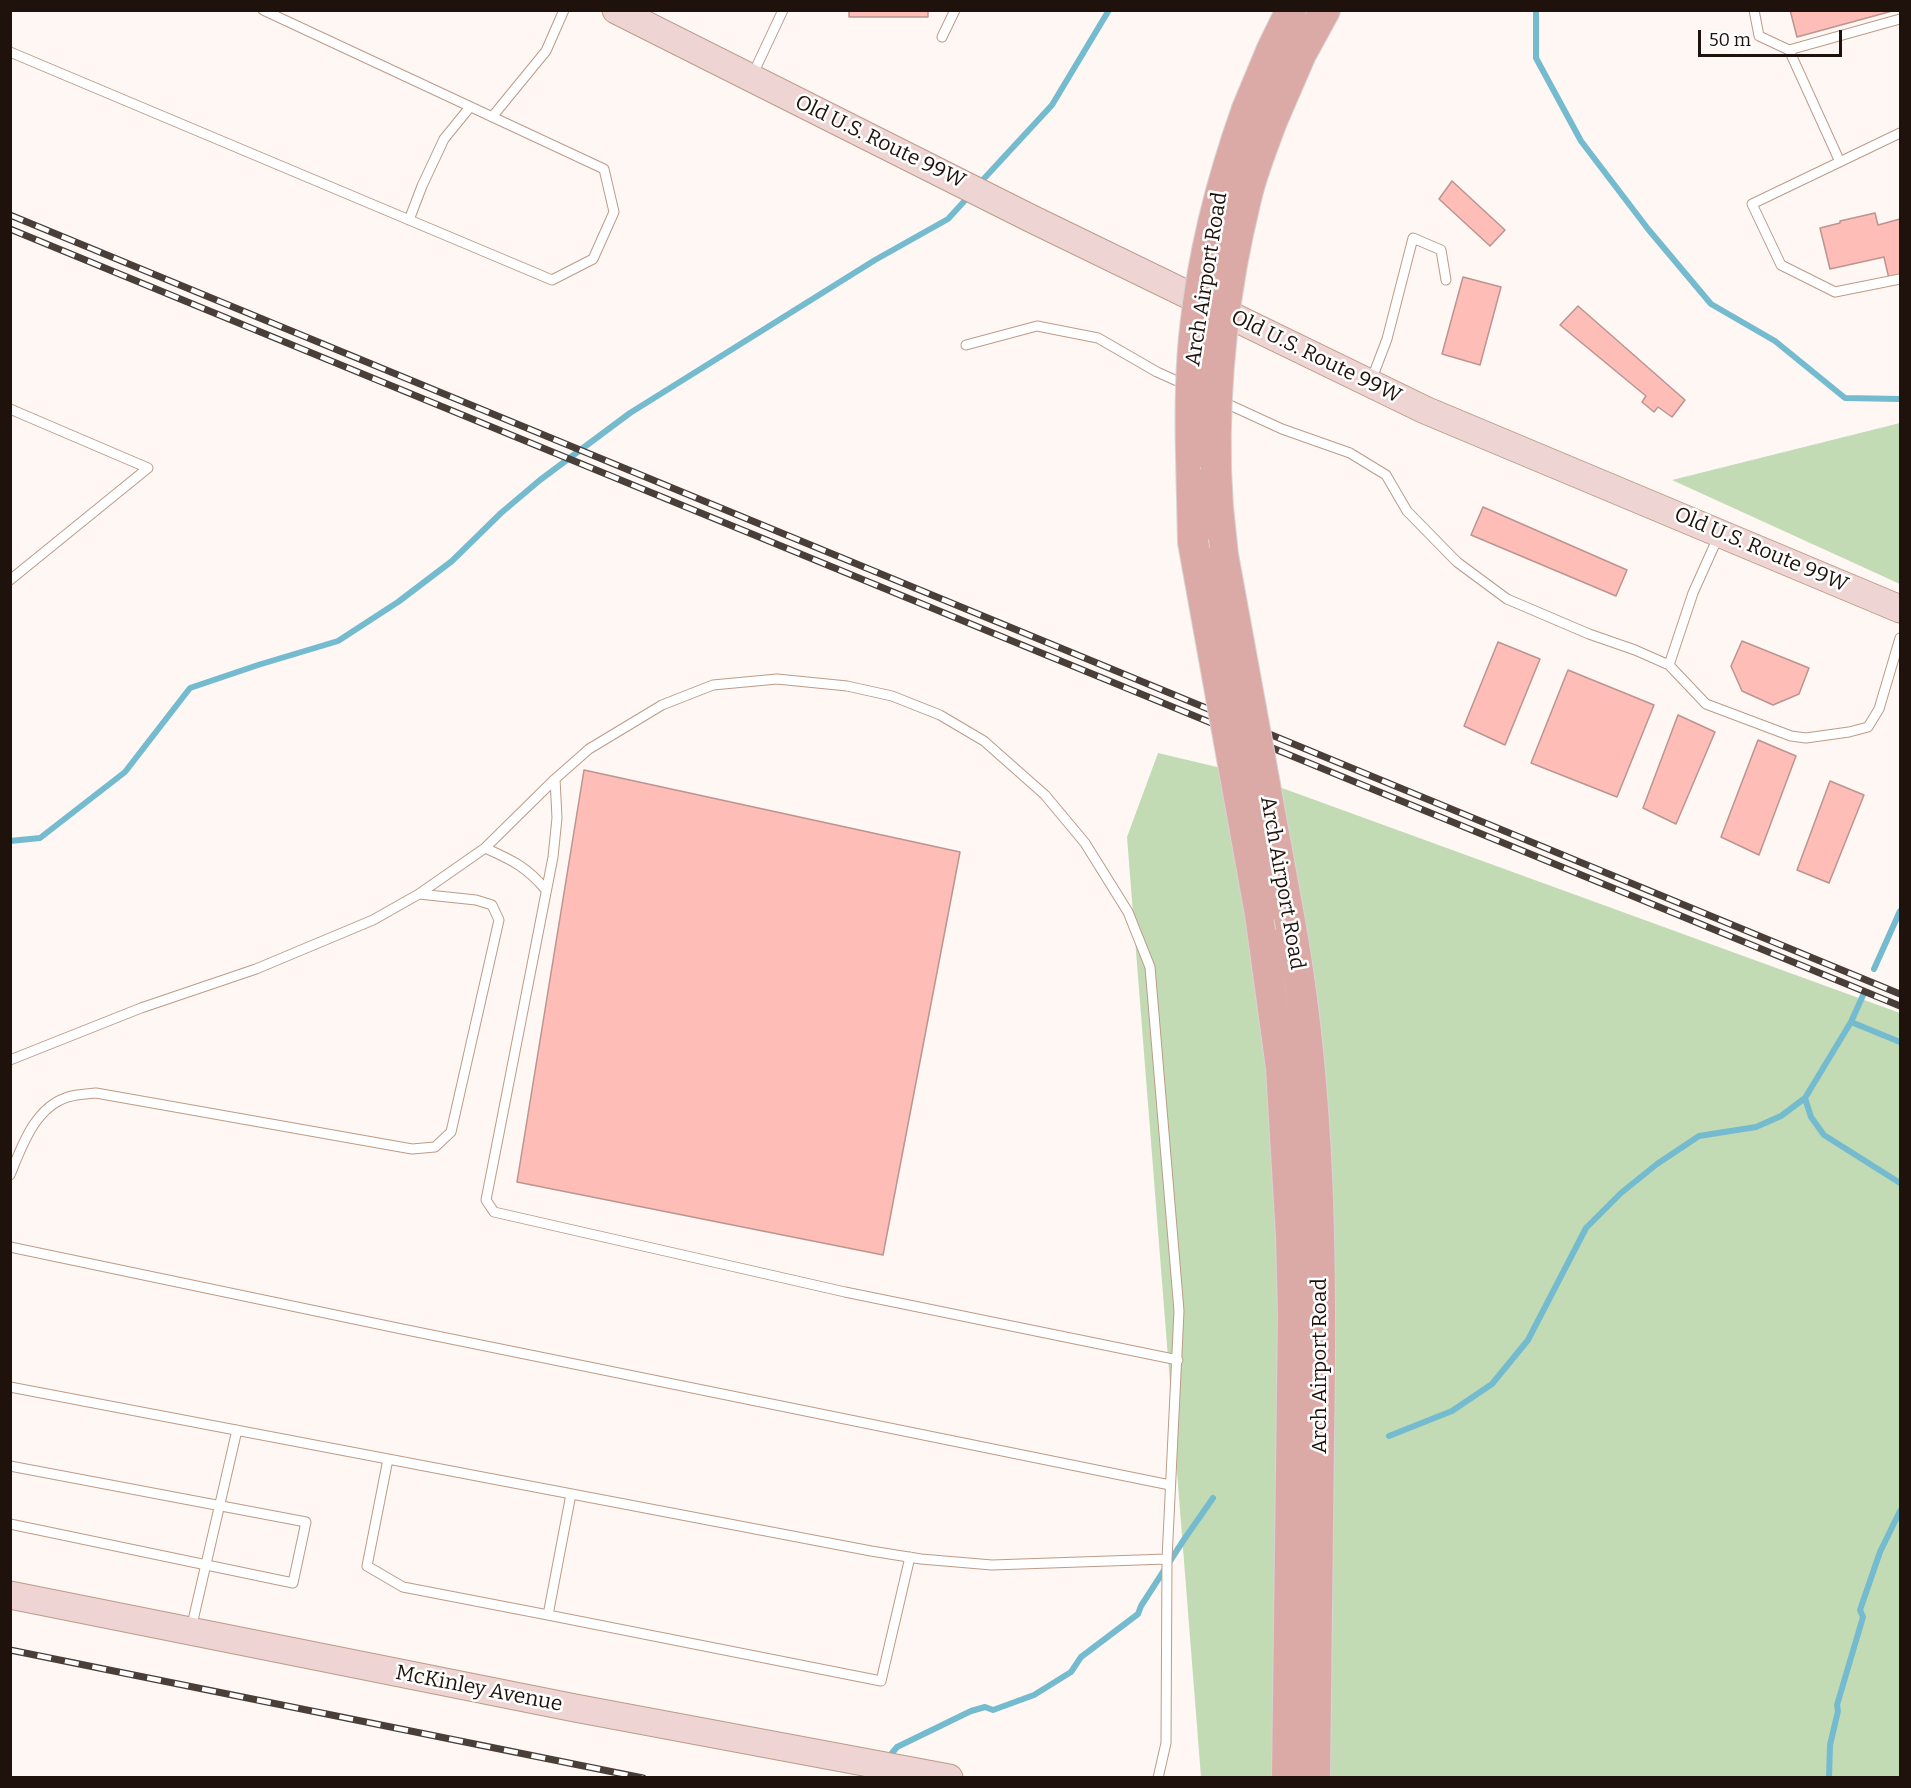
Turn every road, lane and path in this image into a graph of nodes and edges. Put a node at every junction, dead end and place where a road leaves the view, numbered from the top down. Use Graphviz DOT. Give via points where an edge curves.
graph roads {
  1 [pos="263,10"];
  2 [pos="564,10"];
  3 [pos="616,10"];
  4 [pos="783,10"];
  5 [pos="955,10"];
  6 [pos="1291,10"];
  7 [pos="1325,10"];
  8 [pos="1754,10"];
  9 [pos="1900,19"];
  10 [pos="942,37"];
  11 [pos="1789,50"];
  12 [pos="10,52"];
  13 [pos="751,78"];
  14 [pos="470,107"];
  15 [pos="1260,115"];
  16 [pos="492,117"];
  17 [pos="1900,133"];
  18 [pos="1840,162"];
  19 [pos="409,220"];
  20 [pos="1900,279"];
  21 [pos="1446,280"];
  22 [pos="966,345"];
  23 [pos="1371,383"];
  24 [pos="1199,391"];
  25 [pos="1209,396"];
  26 [pos="10,410"];
  27 [pos="1203,463"];
  28 [pos="1720,533"];
  29 [pos="10,580"];
  30 [pos="1900,609"];
  31 [pos="1900,638"];
  32 [pos="1669,665"];
  33 [pos="555,778"];
  34 [pos="485,848"];
  35 [pos="546,890"];
  36 [pos="419,894"];
  37 [pos="10,1060"];
  38 [pos="10,1175"];
  39 [pos="10,1247"];
  40 [pos="1178,1360"];
  41 [pos="10,1387"];
  42 [pos="237,1430"];
  43 [pos="388,1459"];
  44 [pos="10,1466"];
  45 [pos="1170,1485"];
  46 [pos="571,1494"];
  47 [pos="220,1506"];
  48 [pos="10,1524"];
  49 [pos="910,1557"];
  50 [pos="1167,1559"];
  51 [pos="206,1565"];
  52 [pos="10,1595"];
  53 [pos="548,1615"];
  54 [pos="191,1631"];
  55 [pos="1302,1740"];
  56 [pos="949,1778"];
  57 [pos="1158,1778"];
  58 [pos="1287,1778"];
  59 [pos="1315,1778"];
  1 -- 14 [label="lane"];
  2 -- 16 [label="lane" via="546,51"];
  3 -- 13 [label="main road, Old U.S. Route 99W"];
  4 -- 13 [label="lane"];
  5 -- 10 [label="lane"];
  6 -- 15 [label="main road, Arch Airport Road" via="1272,49"];
  7 -- 15 [label="main road, Arch Airport Road"];
  8 -- 11 [label="lane" via="1759,36"];
  9 -- 11 [label="lane"];
  11 -- 18 [label="lane"];
  12 -- 19 [label="lane"];
  13 -- 23 [label="main road, Old U.S. Route 99W"];
  14 -- 16 [label="lane"];
  14 -- 19 [label="lane" via="444,139"];
  15 -- 27 [label="main road, Arch Airport Road, bridge" via="1236,138 1218,202 1195,327 1190,399"];
  16 -- 19 [label="lane" via="604,169 614,212 593,259 552,280"];
  17 -- 18 [label="lane"];
  18 -- 20 [label="lane" via="1752,204 1781,264 1835,292"];
  21 -- 23 [label="lane" via="1441,250 1413,238 1387,339"];
  22 -- 24 [label="lane" via="1037,326 1098,338"];
  23 -- 28 [label="main road, Old U.S. Route 99W" via="1425,410"];
  25 -- 32 [label="lane" via="1282,429 1350,453 1386,475 1407,511 1457,562 1507,599"];
  26 -- 29 [label="lane" via="148,468"];
  27 -- 55 [label="main road, Arch Airport Road, bridge" via="1194,542 1260,914 1281,1068 1291,1236"];
  27 -- 55 [label="main road, Arch Airport Road, bridge" via="1218,507 1223,555 1297,958 1312,1101 1320,1237 1321,1351"];
  28 -- 30 [label="main road, Old U.S. Route 99W"];
  28 -- 32 [label="lane" via="1693,593"];
  31 -- 32 [label="lane" via="1879,709 1868,727 1806,738 1706,704"];
  33 -- 34 [label="lane"];
  33 -- 35 [label="lane" via="557,818"];
  33 -- 40 [label="lane" via="589,749 662,705 713,685 777,679 870,691 940,715 984,741 1045,795 1085,843 1128,912 1150,967 1179,1311"];
  34 -- 35 [label="lane" via="513,860"];
  34 -- 36 [label="lane"];
  35 -- 40 [label="lane" via="486,1200 494,1212 845,1292"];
  36 -- 37 [label="lane" via="373,920 255,969 141,1008"];
  36 -- 38 [label="lane" via="492,905 500,920 451,1132 435,1147 412,1149 96,1093 68,1097 47,1108 32,1127"];
  39 -- 45 [label="lane"];
  40 -- 45 [label="lane"];
  41 -- 42 [label="lane"];
  42 -- 43 [label="lane"];
  42 -- 47 [label="lane"];
  43 -- 46 [label="lane"];
  43 -- 53 [label="lane" via="367,1566 403,1587"];
  44 -- 47 [label="lane"];
  45 -- 50 [label="lane"];
  46 -- 49 [label="lane"];
  46 -- 53 [label="lane"];
  47 -- 51 [label="lane"];
  47 -- 51 [label="lane" via="306,1522 293,1583"];
  48 -- 51 [label="lane"];
  49 -- 50 [label="lane" via="992,1564"];
  49 -- 53 [label="lane" via="881,1681"];
  50 -- 57 [label="lane" via="1166,1743"];
  51 -- 54 [label="lane"];
  52 -- 54 [label="main road, McKinley Avenue"];
  54 -- 56 [label="main road, McKinley Avenue"];
  55 -- 58 [label="main road, Arch Airport Road"];
  55 -- 59 [label="main road, Arch Airport Road"];
}
